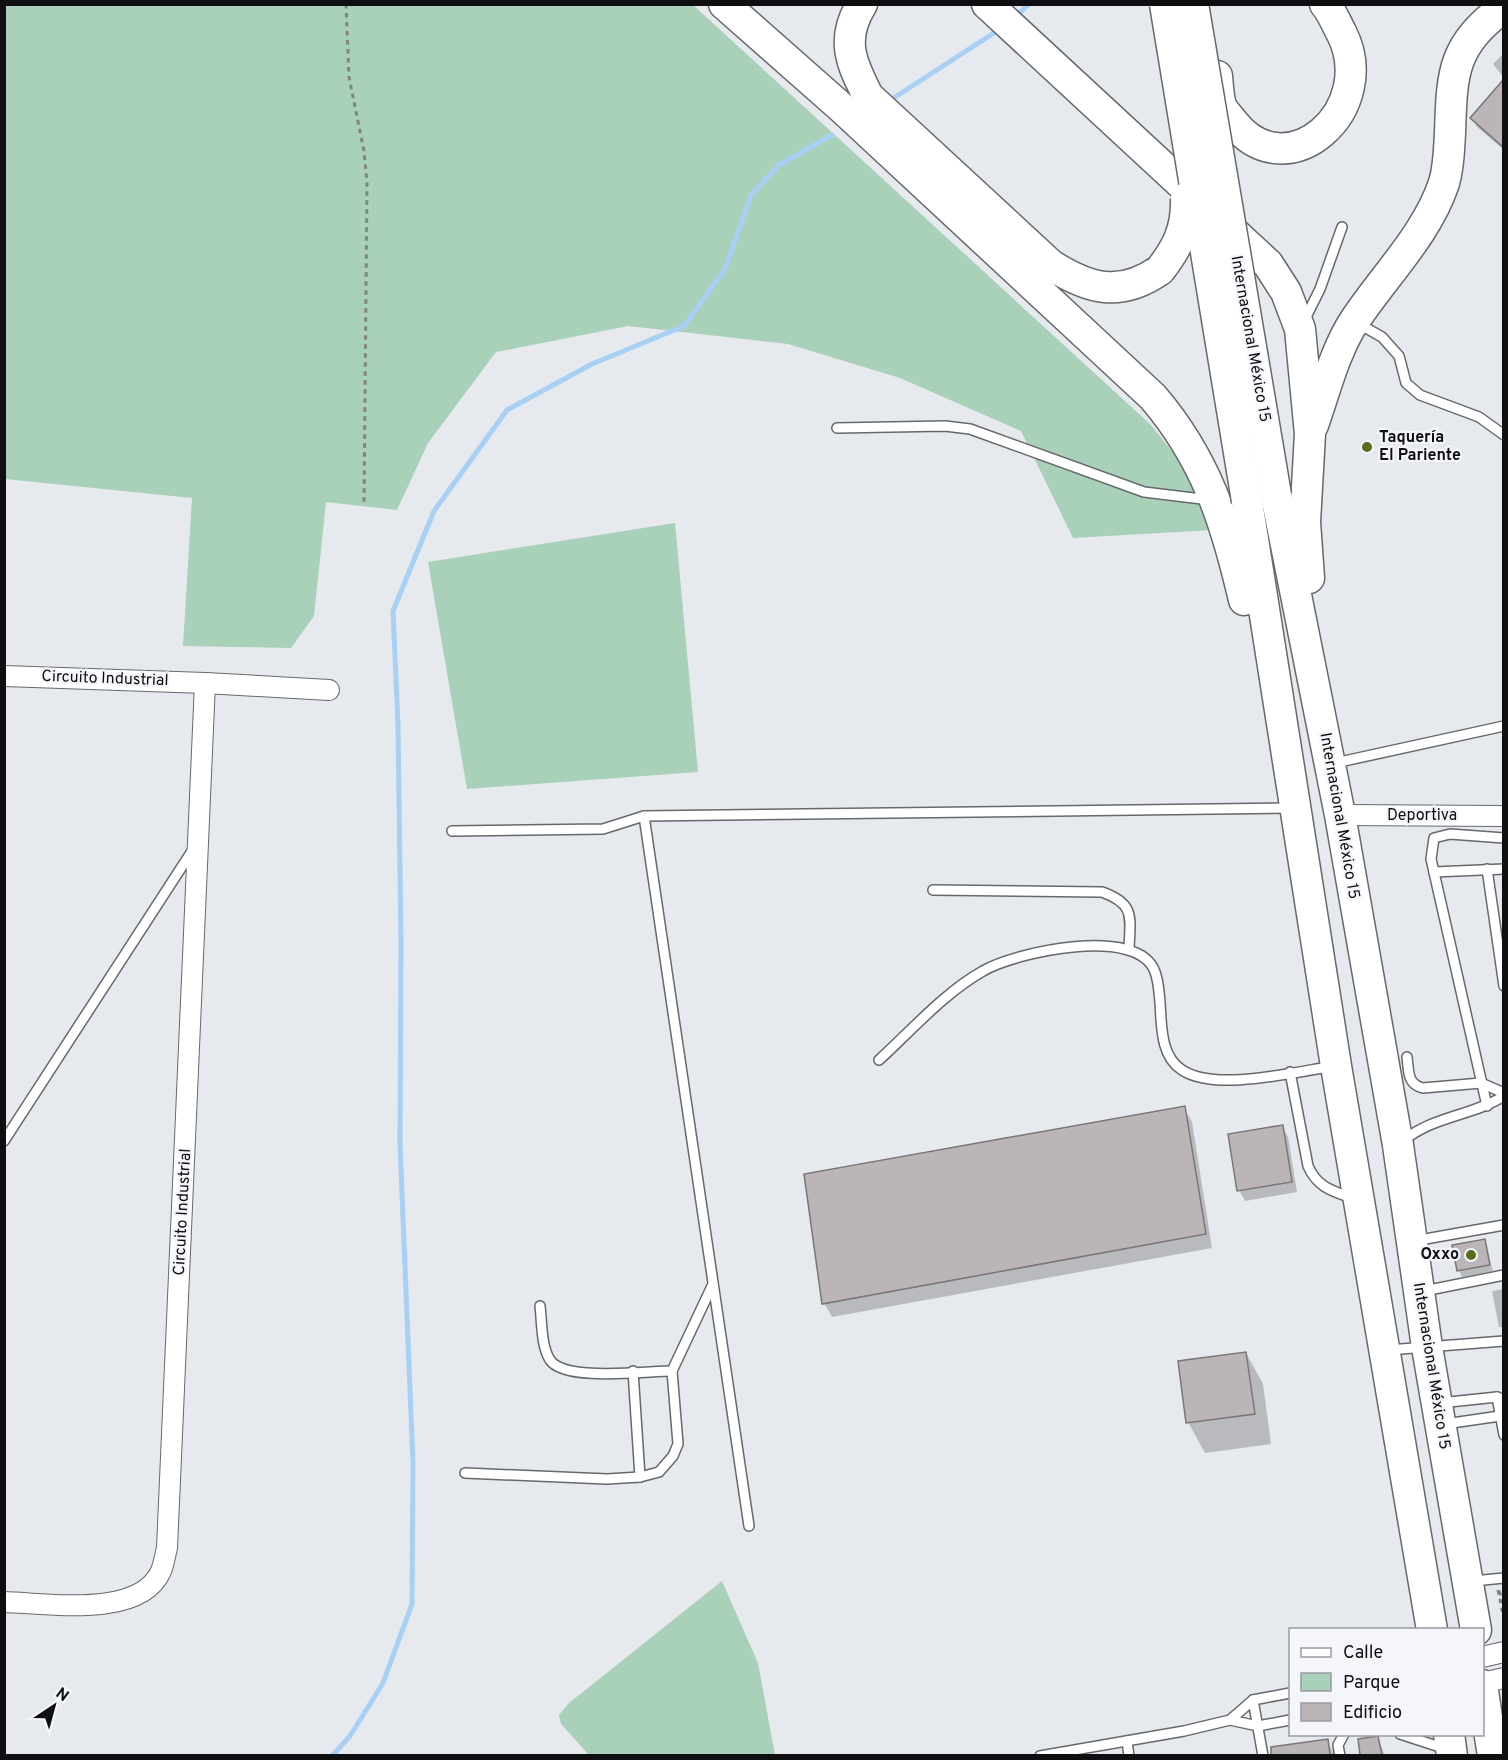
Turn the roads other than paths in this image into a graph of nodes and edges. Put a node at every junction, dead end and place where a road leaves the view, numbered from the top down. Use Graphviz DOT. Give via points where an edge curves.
graph roads {
  1 [pos="724,4"];
  2 [pos="862,4"];
  3 [pos="987,4"];
  4 [pos="1165,4"];
  5 [pos="1195,4"];
  6 [pos="1325,4"];
  7 [pos="1503,7"];
  8 [pos="1185,133"];
  9 [pos="1342,226"];
  10 [pos="1354,322"];
  11 [pos="1300,329"];
  12 [pos="837,428"];
  13 [pos="1310,434"];
  14 [pos="1503,435"];
  15 [pos="1215,501"];
  16 [pos="1306,641"];
  17 [pos="4,675"];
  18 [pos="205,683"];
  19 [pos="328,690"];
  20 [pos="1503,726"];
  21 [pos="1284,739"];
  22 [pos="1330,765"];
  23 [pos="1295,808"];
  24 [pos="1340,815"];
  25 [pos="644,816"];
  26 [pos="1503,816"];
  27 [pos="452,831"];
  28 [pos="1503,838"];
  29 [pos="199,839"];
  30 [pos="1503,868"];
  31 [pos="1487,869"];
  32 [pos="1434,872"];
  33 [pos="933,890"];
  34 [pos="1129,949"];
  35 [pos="1503,986"];
  36 [pos="1407,1058"];
  37 [pos="879,1060"];
  38 [pos="1336,1066"];
  39 [pos="1290,1072"];
  40 [pos="1481,1083"];
  41 [pos="1503,1095"];
  42 [pos="1487,1106"];
  43 [pos="4,1141"];
  44 [pos="1398,1145"];
  45 [pos="1358,1200"];
  46 [pos="1503,1225"];
  47 [pos="1412,1242"];
  48 [pos="1503,1275"];
  49 [pos="713,1284"];
  50 [pos="1419,1292"];
  51 [pos="540,1306"];
  52 [pos="1503,1341"];
  53 [pos="1427,1347"];
  54 [pos="1385,1350"];
  55 [pos="633,1371"];
  56 [pos="672,1371"];
  57 [pos="1500,1398"];
  58 [pos="1439,1414"];
  59 [pos="1502,1414"];
  60 [pos="1503,1435"];
  61 [pos="465,1473"];
  62 [pos="640,1477"];
  63 [pos="749,1526"];
  64 [pos="1503,1578"];
  65 [pos="1467,1582"];
  66 [pos="4,1602"];
  67 [pos="1432,1628"];
  68 [pos="1476,1628"];
  69 [pos="1503,1652"];
  70 [pos="1484,1657"];
  71 [pos="1503,1678"];
  72 [pos="1484,1683"];
  73 [pos="1289,1693"];
  74 [pos="1484,1697"];
  75 [pos="1253,1700"];
  76 [pos="1230,1720"];
  77 [pos="1289,1720"];
  78 [pos="1258,1726"];
  79 [pos="1343,1736"];
  80 [pos="1407,1736"];
  81 [pos="1127,1741"];
  82 [pos="1448,1747"];
  83 [pos="1040,1755"];
  84 [pos="1129,1755"];
  85 [pos="1263,1755"];
  86 [pos="1340,1755"];
  87 [pos="1493,1755"];
  1 -- 15 [label="main road" via="843,108 1153,397 1177,425 1198,460"];
  2 -- 8 [label="main road, bridge" via="848,44 850,62 868,96 1051,265 1078,282 1098,287 1130,285 1160,270 1180,242 1184,226 1186,200 1181,156"];
  3 -- 11 [label="main road" via="1268,264 1286,292"];
  4 -- 8 [label="main road, Internacional México 15, bridge"];
  5 -- 6 [label="main road" via="1208,26 1222,108 1243,135 1265,148 1287,148 1321,135 1336,120 1344,103 1351,71 1350,49"];
  5 -- 16 [label="main road, Internacional México 15, bridge" via="1276,495"];
  7 -- 10 [label="main road" via="1483,23 1457,57 1451,84 1449,165 1443,185 1424,224"];
  8 -- 21 [label="main road, Internacional México 15, bridge"];
  9 -- 11 [label="lane" via="1320,289"];
  10 -- 13 [label="main road"];
  10 -- 14 [label="lane" via="1382,337 1399,356 1406,383 1420,395 1479,417"];
  11 -- 13 [label="main road"];
  12 -- 15 [label="lane" via="970,429 1144,492"];
  13 -- 16 [label="main road" via="1305,522 1311,597"];
  15 -- 21 [label="main road" via="1232,547 1271,707"];
  16 -- 22 [label="main road, Internacional México 15"];
  17 -- 18 [label="street, Circuito Industrial"];
  18 -- 19 [label="street, Circuito Industrial"];
  18 -- 29 [label="street, Circuito Industrial"];
  20 -- 22 [label="lane"];
  21 -- 23 [label="main road, Internacional México 15"];
  22 -- 24 [label="main road, Internacional México 15"];
  23 -- 25 [label="lane"];
  23 -- 38 [label="main road, Internacional México 15"];
  24 -- 26 [label="street, Deportiva"];
  24 -- 44 [label="main road, Internacional México 15"];
  25 -- 27 [label="lane" via="603,829"];
  25 -- 49 [label="lane"];
  28 -- 32 [label="lane" via="1438,836 1431,846"];
  29 -- 43 [label="lane"];
  29 -- 66 [label="street, Circuito Industrial" via="167,1548 161,1572 144,1590 121,1602"];
  30 -- 31 [label="lane"];
  31 -- 32 [label="lane"];
  31 -- 35 [label="lane"];
  32 -- 40 [label="lane"];
  33 -- 34 [label="lane" via="1102,892 1126,905 1130,917"];
  34 -- 37 [label="lane" via="1063,948 1016,957 983,971 948,997"];
  34 -- 39 [label="lane" via="1149,960 1156,972 1165,1044 1174,1064 1203,1079 1223,1081"];
  36 -- 40 [label="lane" via="1415,1086"];
  38 -- 39 [label="lane"];
  38 -- 45 [label="main road, Internacional México 15"];
  39 -- 45 [label="lane" via="1313,1178 1331,1191"];
  40 -- 41 [label="lane"];
  40 -- 42 [label="lane"];
  41 -- 42 [label="lane"];
  42 -- 44 [label="lane" via="1419,1128"];
  44 -- 47 [label="main road, Internacional México 15"];
  45 -- 54 [label="main road, Internacional México 15"];
  46 -- 47 [label="lane"];
  47 -- 50 [label="main road, Internacional México 15"];
  48 -- 50 [label="lane"];
  49 -- 56 [label="lane"];
  49 -- 63 [label="lane"];
  50 -- 53 [label="main road, Internacional México 15"];
  51 -- 55 [label="lane" via="544,1341 550,1360 559,1367 583,1373"];
  52 -- 53 [label="lane"];
  53 -- 54 [label="lane"];
  53 -- 58 [label="main road, Internacional México 15"];
  54 -- 67 [label="main road, Internacional México 15"];
  55 -- 56 [label="lane"];
  55 -- 62 [label="lane"];
  56 -- 62 [label="lane" via="678,1444 659,1472"];
  57 -- 58 [label="lane"];
  57 -- 59 [label="lane"];
  58 -- 59 [label="lane"];
  58 -- 65 [label="main road, Internacional México 15"];
  59 -- 60 [label="lane"];
  61 -- 62 [label="lane"];
  64 -- 65 [label="lane"];
  65 -- 68 [label="main road, Internacional México 15"];
  69 -- 70 [label="street"];
  71 -- 72 [label="street"];
  73 -- 75 [label="lane"];
  74 -- 87 [label="main road"];
  75 -- 76 [label="lane"];
  75 -- 78 [label="lane"];
  76 -- 78 [label="lane"];
  76 -- 81 [label="lane"];
  77 -- 78 [label="lane"];
  78 -- 85 [label="lane"];
  79 -- 86 [label="lane" via="1338,1745"];
  80 -- 82 [label="lane"];
  81 -- 83 [label="lane"];
  81 -- 84 [label="lane"];
}
